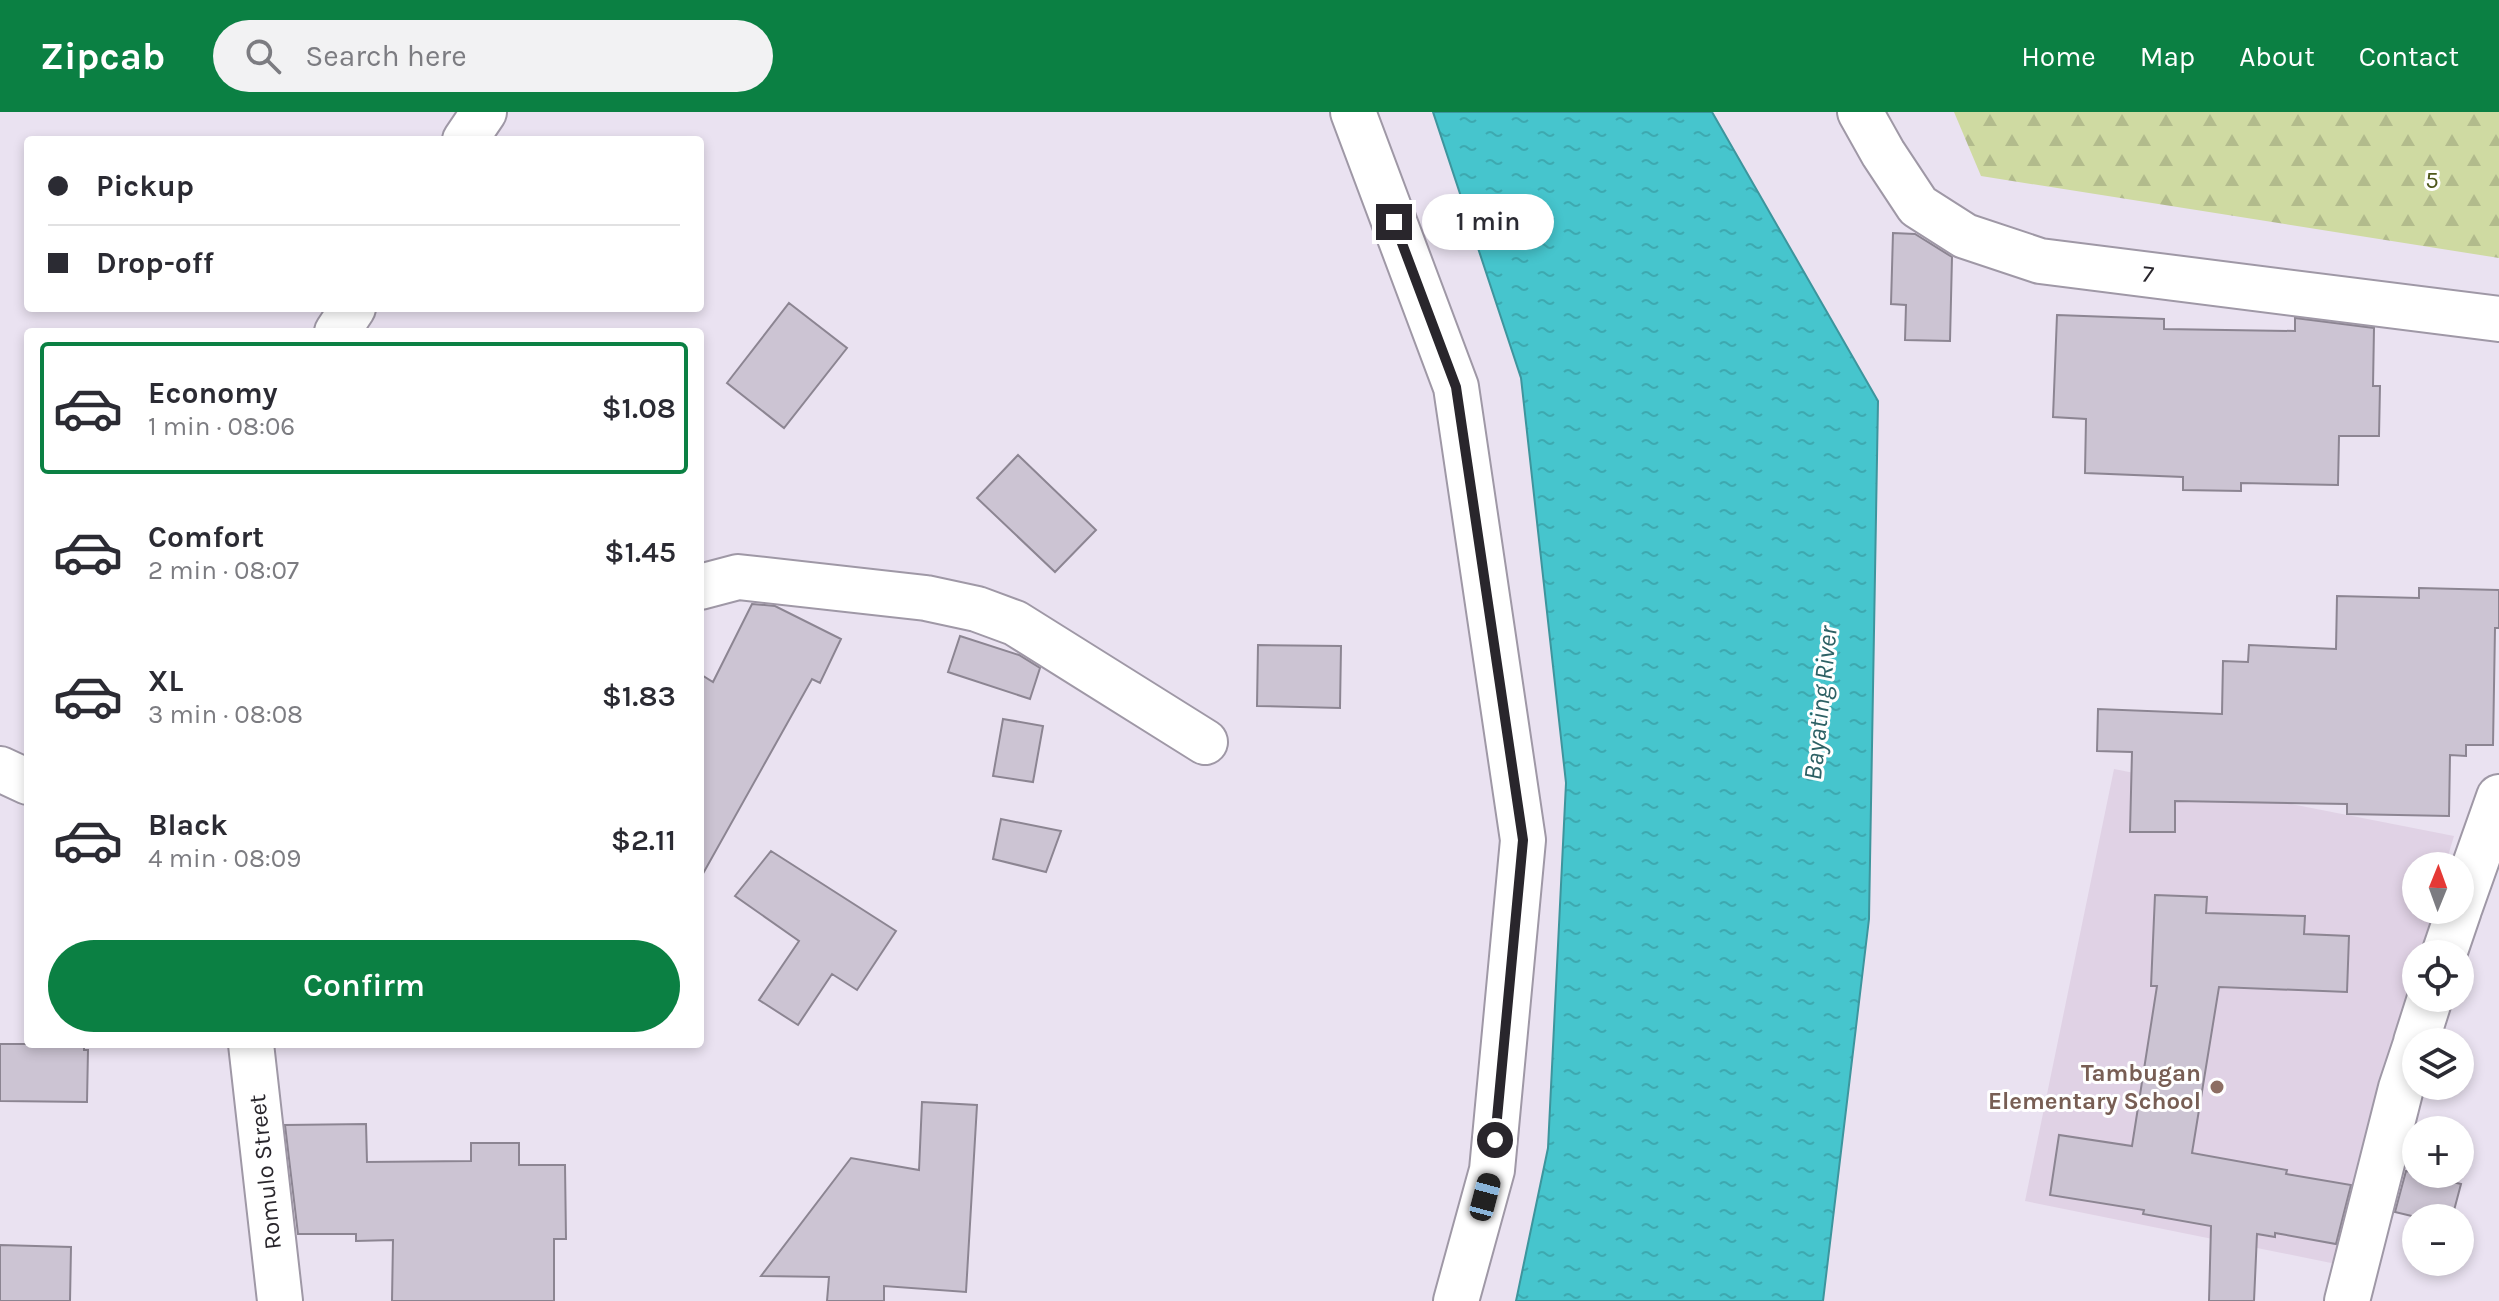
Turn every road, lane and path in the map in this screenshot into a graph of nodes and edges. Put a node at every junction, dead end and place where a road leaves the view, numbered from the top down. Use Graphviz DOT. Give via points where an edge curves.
graph roads {
  1 [pos="484,112"];
  2 [pos="1353,112"];
  3 [pos="1860,112"];
  4 [pos="468,136"];
  5 [pos="2499,319"];
  6 [pos="704,586"];
  7 [pos="1205,742"];
  8 [pos="0,769"];
  9 [pos="24,780"];
  10 [pos="2499,797"];
  11 [pos="2474,869"];
  12 [pos="251,1048"];
  13 [pos="2402,1085"];
  14 [pos="280,1301"];
  15 [pos="1456,1301"];
  16 [pos="2347,1301"];
  1 -- 4 [label="street"];
  2 -- 15 [label="street" via="1456,387 1523,840 1492,1170"];
  3 -- 5 [label="street, 7" via="1918,206 1965,236 2040,261"];
  6 -- 7 [label="street" via="738,577 926,598 977,609 1015,623"];
  8 -- 9 [label="street"];
  10 -- 11 [label="street"];
  12 -- 14 [label="street, Romulo Street"];
  13 -- 16 [label="street"];
}
